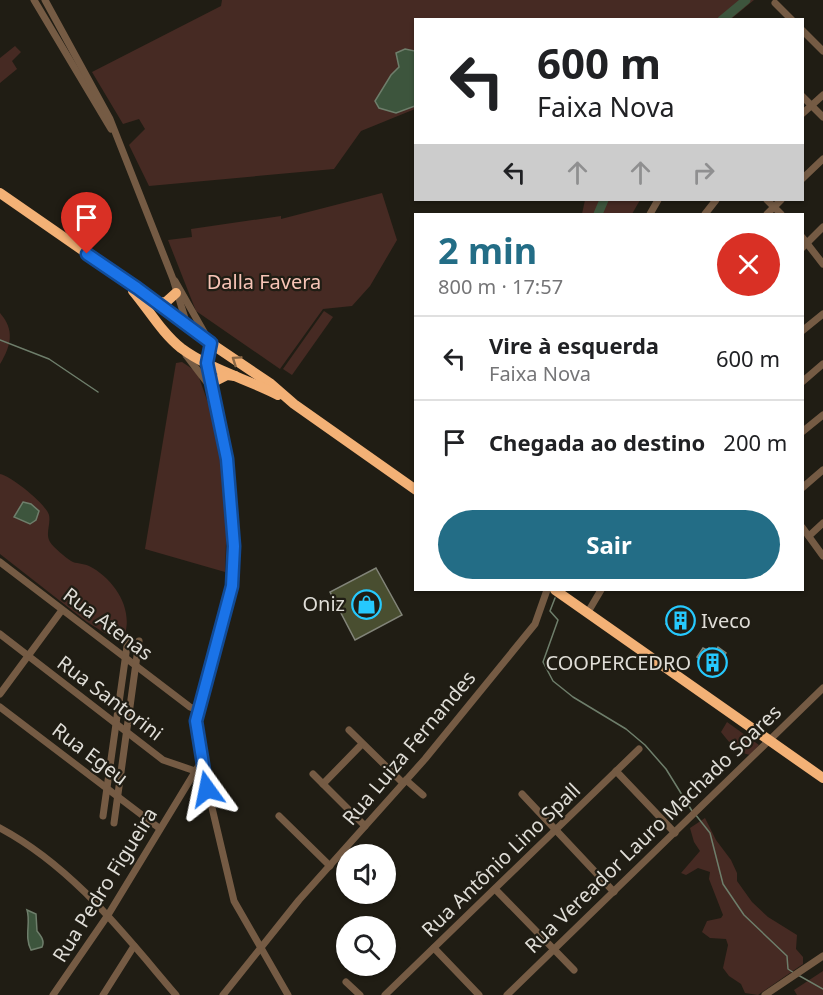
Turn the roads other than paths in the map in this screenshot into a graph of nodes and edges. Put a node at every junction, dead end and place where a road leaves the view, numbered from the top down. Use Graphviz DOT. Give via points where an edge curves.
graph roads {
  1 [pos="34,0"];
  2 [pos="45,0"];
  3 [pos="775,3"];
  4 [pos="790,18"];
  5 [pos="804,32"];
  6 [pos="823,51"];
  7 [pos="823,95"];
  8 [pos="804,98"];
  9 [pos="812,105"];
  10 [pos="804,112"];
  11 [pos="823,117"];
  12 [pos="115,136"];
  13 [pos="823,159"];
  14 [pos="804,176"];
  15 [pos="0,193"];
  16 [pos="768,201"];
  17 [pos="781,201"];
  18 [pos="774,207"];
  19 [pos="768,213"];
  20 [pos="780,213"];
  21 [pos="823,227"];
  22 [pos="804,242"];
  23 [pos="823,264"];
  24 [pos="119,276"];
  25 [pos="173,279"];
  26 [pos="176,293"];
  27 [pos="156,303"];
  28 [pos="823,314"];
  29 [pos="188,328"];
  30 [pos="804,329"];
  31 [pos="211,343"];
  32 [pos="180,348"];
  33 [pos="207,363"];
  34 [pos="823,364"];
  35 [pos="238,376"];
  36 [pos="804,380"];
  37 [pos="213,386"];
  38 [pos="294,404"];
  39 [pos="823,415"];
  40 [pos="804,430"];
  41 [pos="823,470"];
  42 [pos="804,486"];
  43 [pos="414,489"];
  44 [pos="823,523"];
  45 [pos="804,530"];
  46 [pos="809,536"];
  47 [pos="823,556"];
  48 [pos="0,562"];
  49 [pos="547,591"];
  50 [pos="556,591"];
  51 [pos="600,591"];
  52 [pos="62,610"];
  53 [pos="588,612"];
  54 [pos="0,634"];
  55 [pos="128,639"];
  56 [pos="139,641"];
  57 [pos="28,656"];
  58 [pos="125,658"];
  59 [pos="136,666"];
  60 [pos="823,688"];
  61 [pos="0,694"];
  62 [pos="0,707"];
  63 [pos="198,710"];
  64 [pos="116,723"];
  65 [pos="349,730"];
  66 [pos="126,731"];
  67 [pos="769,741"];
  68 [pos="362,744"];
  69 [pos="639,749"];
  70 [pos="201,761"];
  71 [pos="196,771"];
  72 [pos="616,771"];
  73 [pos="313,774"];
  74 [pos="204,778"];
  75 [pos="823,778"];
  76 [pos="404,782"];
  77 [pos="323,784"];
  78 [pos="107,788"];
  79 [pos="522,794"];
  80 [pos="423,795"];
  81 [pos="117,796"];
  82 [pos="103,816"];
  83 [pos="279,816"];
  84 [pos="114,823"];
  85 [pos="365,826"];
  86 [pos="0,828"];
  87 [pos="159,828"];
  88 [pos="556,830"];
  89 [pos="675,833"];
  90 [pos="330,866"];
  91 [pos="495,889"];
  92 [pos="614,892"];
  93 [pos="108,915"];
  94 [pos="134,946"];
  95 [pos="260,947"];
  96 [pos="434,948"];
  97 [pos="554,949"];
  98 [pos="823,956"];
  99 [pos="574,970"];
  100 [pos="346,981"];
  101 [pos="53,995"];
  102 [pos="103,995"];
  103 [pos="176,995"];
  104 [pos="223,995"];
  105 [pos="288,995"];
  106 [pos="360,995"];
  107 [pos="385,995"];
  108 [pos="479,995"];
  109 [pos="507,995"];
  110 [pos="765,995"];
  1 -- 12 [label="street"];
  2 -- 12 [label="street" via="110,119"];
  3 -- 4 [label="street"];
  5 -- 6 [label="street"];
  7 -- 9 [label="street"];
  8 -- 9 [label="street"];
  9 -- 10 [label="street"];
  9 -- 11 [label="street"];
  12 -- 25 [label="street"];
  13 -- 14 [label="street"];
  15 -- 24 [label="highway"];
  16 -- 18 [label="street"];
  17 -- 18 [label="street"];
  18 -- 19 [label="street"];
  18 -- 20 [label="street"];
  21 -- 22 [label="street"];
  22 -- 23 [label="street"];
  24 -- 27 [label="highway"];
  24 -- 32 [label="highway"];
  25 -- 26 [label="street"];
  25 -- 31 [label="street"];
  26 -- 27 [label="highway" via="166,302"];
  26 -- 29 [label="street"];
  27 -- 29 [label="highway"];
  28 -- 30 [label="street"];
  29 -- 31 [label="highway"];
  29 -- 32 [label="highway"];
  31 -- 33 [label="highway"];
  38 -- 31 [label="highway, one-way"];
  32 -- 33 [label="highway"];
  32 -- 37 [label="street"];
  33 -- 35 [label="highway"];
  33 -- 37 [label="street"];
  34 -- 36 [label="street"];
  35 -- 37 [label="highway" via="227,375"];
  35 -- 38 [label="highway"];
  37 -- 63 [label="street" via="227,459 234,565 232,586"];
  38 -- 43 [label="highway"];
  39 -- 40 [label="street"];
  41 -- 42 [label="street"];
  44 -- 46 [label="street"];
  45 -- 46 [label="street"];
  46 -- 47 [label="street"];
  48 -- 52 [label="street, Rua Atenas"];
  49 -- 76 [label="street, Rua Luiza Fernandes" via="535,624"];
  50 -- 53 [label="highway"];
  51 -- 53 [label="street"];
  52 -- 57 [label="street"];
  52 -- 58 [label="street, Rua Atenas"];
  53 -- 67 [label="highway"];
  54 -- 57 [label="street, Rua Santorini"];
  55 -- 58 [label="street"];
  56 -- 59 [label="street"];
  57 -- 61 [label="street"];
  57 -- 64 [label="street, Rua Santorini"];
  58 -- 59 [label="street, Rua Atenas"];
  58 -- 64 [label="street"];
  59 -- 63 [label="street, Rua Atenas"];
  59 -- 66 [label="street"];
  60 -- 67 [label="street, Rua Vereador Lauro Machado Soares"];
  62 -- 78 [label="street, Rua Egeu"];
  63 -- 70 [label="street" via="196,728"];
  64 -- 66 [label="street, Rua Santorini"];
  64 -- 78 [label="street"];
  65 -- 68 [label="street"];
  66 -- 71 [label="street, Rua Santorini" via="169,763"];
  66 -- 81 [label="street"];
  67 -- 75 [label="highway"];
  67 -- 89 [label="street, Rua Vereador Lauro Machado Soares"];
  68 -- 76 [label="street"];
  68 -- 77 [label="street"];
  69 -- 72 [label="street, Rua Antônio Lino Spall"];
  70 -- 71 [label="street, Rua Pedro Figueira"];
  70 -- 74 [label="street"];
  71 -- 74 [label="street, Rua Santorini"];
  71 -- 87 [label="street, Rua Pedro Figueira"];
  72 -- 88 [label="street, Rua Antônio Lino Spall"];
  72 -- 89 [label="street"];
  73 -- 77 [label="street"];
  74 -- 95 [label="street" via="234,901"];
  76 -- 80 [label="street"];
  76 -- 85 [label="street, Rua Luiza Fernandes"];
  77 -- 85 [label="street"];
  78 -- 81 [label="street, Rua Egeu"];
  78 -- 82 [label="street"];
  79 -- 88 [label="street"];
  81 -- 84 [label="street"];
  81 -- 87 [label="street, Rua Egeu"];
  83 -- 90 [label="street"];
  85 -- 90 [label="street, Rua Luiza Fernandes"];
  86 -- 93 [label="street" via="48,857"];
  87 -- 93 [label="street, Rua Pedro Figueira"];
  88 -- 91 [label="street, Rua Antônio Lino Spall"];
  88 -- 92 [label="street"];
  89 -- 92 [label="street, Rua Vereador Lauro Machado Soares"];
  90 -- 95 [label="street, Rua Luiza Fernandes"];
  91 -- 96 [label="street, Rua Antônio Lino Spall"];
  91 -- 97 [label="street"];
  92 -- 97 [label="street, Rua Vereador Lauro Machado Soares"];
  93 -- 94 [label="street"];
  93 -- 101 [label="street, Rua Pedro Figueira"];
  94 -- 102 [label="street"];
  94 -- 103 [label="street"];
  95 -- 104 [label="street, Rua Luiza Fernandes"];
  95 -- 105 [label="street"];
  96 -- 107 [label="street, Rua Antônio Lino Spall"];
  96 -- 108 [label="street"];
  97 -- 99 [label="street"];
  97 -- 109 [label="street, Rua Vereador Lauro Machado Soares"];
  98 -- 110 [label="street"];
  100 -- 106 [label="street"];
}
